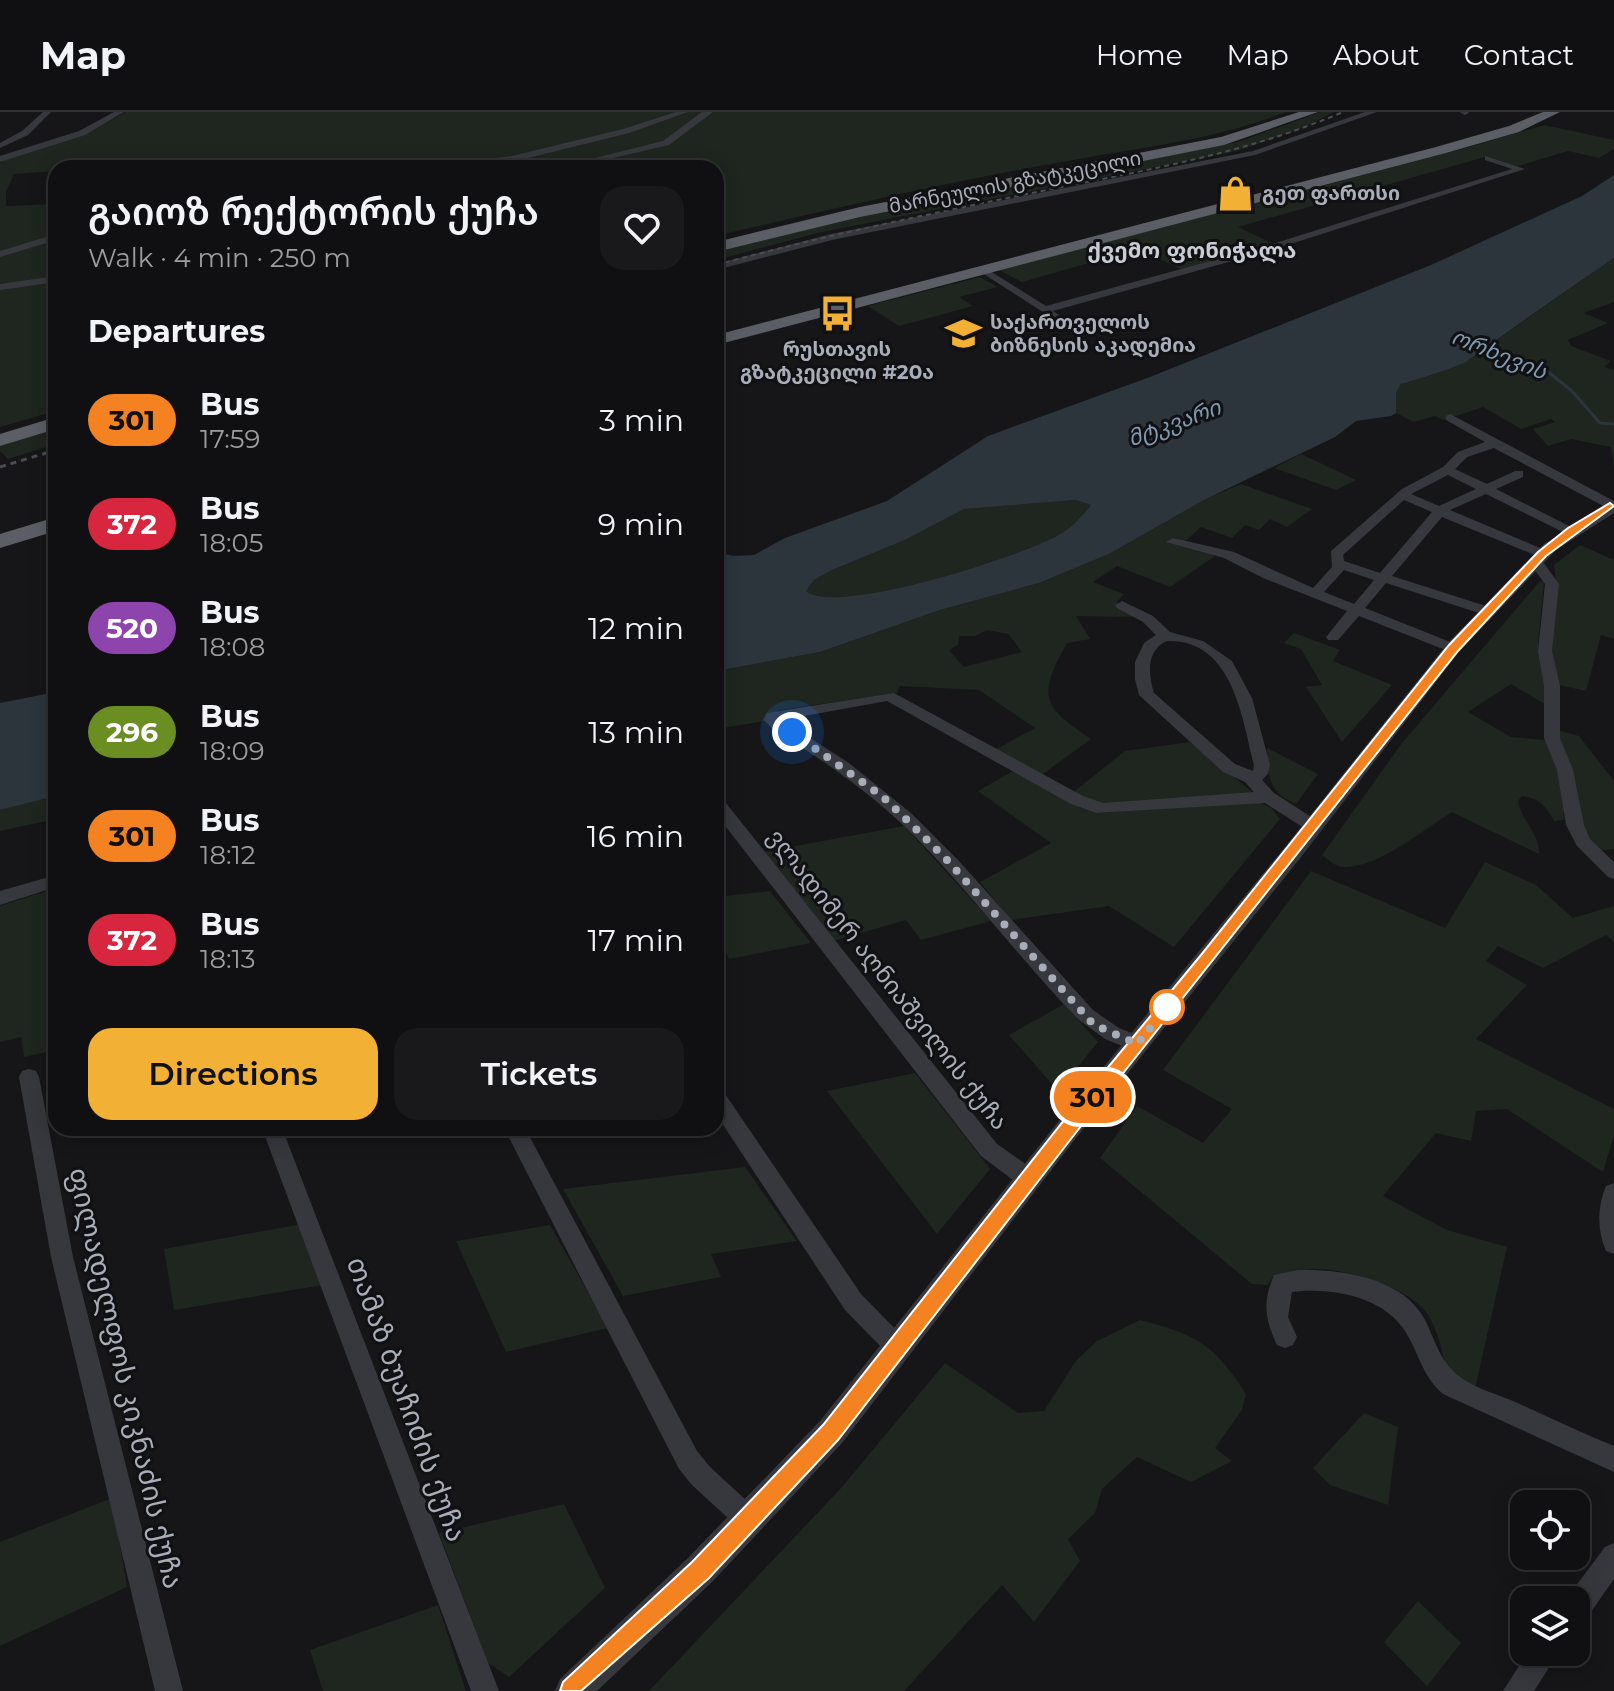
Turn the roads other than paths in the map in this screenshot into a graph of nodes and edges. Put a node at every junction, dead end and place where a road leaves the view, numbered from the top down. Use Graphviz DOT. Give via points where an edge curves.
graph roads {
  1 [pos="47,112"];
  2 [pos="120,112"];
  3 [pos="684,112"];
  4 [pos="709,112"];
  5 [pos="1293,112"];
  6 [pos="1312,112"];
  7 [pos="1373,112"];
  8 [pos="1554,112"];
  9 [pos="1534,117"];
  10 [pos="0,146"];
  11 [pos="1488,158"];
  12 [pos="0,159"];
  13 [pos="501,160"];
  14 [pos="595,160"];
  15 [pos="724,237"];
  16 [pos="48,239"];
  17 [pos="724,245"];
  18 [pos="0,254"];
  19 [pos="724,265"];
  20 [pos="984,271"];
  21 [pos="48,280"];
  22 [pos="0,287"];
  23 [pos="1045,310"];
  24 [pos="1074,329"];
  25 [pos="724,338"];
  26 [pos="48,416"];
  27 [pos="1450,418"];
  28 [pos="48,425"];
  29 [pos="0,430"];
  30 [pos="0,440"];
  31 [pos="1497,443"];
  32 [pos="1448,470"];
  33 [pos="1519,474"];
  34 [pos="1485,489"];
  35 [pos="1402,495"];
  36 [pos="1614,506"];
  37 [pos="1440,511"];
  38 [pos="48,526"];
  39 [pos="1572,531"];
  40 [pos="0,541"];
  41 [pos="1173,542"];
  42 [pos="1539,557"];
  43 [pos="1339,564"];
  44 [pos="1384,577"];
  45 [pos="1316,593"];
  46 [pos="1122,605"];
  47 [pos="1357,608"];
  48 [pos="1487,611"];
  49 [pos="1166,637"];
  50 [pos="1333,637"];
  51 [pos="1453,648"];
  52 [pos="1251,778"];
  53 [pos="1268,797"];
  54 [pos="724,812"];
  55 [pos="1313,826"];
  56 [pos="1614,873"];
  57 [pos="48,883"];
  58 [pos="0,898"];
  59 [pos="1137,1044"];
  60 [pos="29,1077"];
  61 [pos="724,1109"];
  62 [pos="275,1136"];
  63 [pos="518,1136"];
  64 [pos="1029,1179"];
  65 [pos="1614,1193"];
  66 [pos="1614,1244"];
  67 [pos="1285,1337"];
  68 [pos="899,1349"];
  69 [pos="1614,1459"];
  70 [pos="749,1520"];
  71 [pos="1614,1556"];
  72 [pos="1590,1589"];
  73 [pos="1535,1666"];
  74 [pos="169,1691"];
  75 [pos="485,1691"];
  76 [pos="572,1691"];
  77 [pos="1517,1691"];
  1 -- 10 [label="street" via="25,133"];
  2 -- 12 [label="street" via="82,133"];
  3 -- 13 [label="street"];
  4 -- 14 [label="street" via="658,146"];
  5 -- 15 [label="highway, მარნეულის გზატკეცილი" via="1202,140 826,212"];
  6 -- 17 [label="highway, მარნეულის გზატკეცილი" via="1224,141 860,212"];
  7 -- 19 [label="street" via="1255,153 831,237"];
  8 -- 9 [label="highway"];
  9 -- 20 [label="highway" via="1441,150"];
  11 -- 23 [label="street" via="1521,169 1272,247"];
  16 -- 18 [label="street"];
  20 -- 23 [label="street"];
  20 -- 25 [label="highway"];
  21 -- 22 [label="street"];
  23 -- 24 [label="street"];
  26 -- 29 [label="highway"];
  27 -- 31 [label="street"];
  28 -- 30 [label="highway"];
  31 -- 32 [label="street" via="1470,450"];
  31 -- 36 [label="street"];
  32 -- 34 [label="street"];
  32 -- 35 [label="street"];
  33 -- 34 [label="street"];
  34 -- 37 [label="street"];
  34 -- 39 [label="street"];
  35 -- 37 [label="street"];
  35 -- 43 [label="street" via="1336,554"];
  36 -- 39 [label="street"];
  37 -- 42 [label="street"];
  37 -- 44 [label="street"];
  38 -- 40 [label="highway"];
  39 -- 42 [label="street"];
  41 -- 45 [label="street" via="1229,555"];
  42 -- 48 [label="street"];
  42 -- 56 [label="street" via="1552,584 1545,651 1552,686 1552,738 1579,834"];
  43 -- 44 [label="street"];
  43 -- 45 [label="street"];
  44 -- 47 [label="street"];
  44 -- 48 [label="street"];
  45 -- 47 [label="street"];
  46 -- 49 [label="street"];
  47 -- 50 [label="street"];
  47 -- 51 [label="street"];
  48 -- 51 [label="street"];
  49 -- 52 [label="street" via="1210,651 1236,679 1262,765 1260,774"];
  49 -- 52 [label="street" via="1157,641 1140,667 1147,695 1229,768"];
  51 -- 55 [label="street"];
  52 -- 53 [label="street"];
  53 -- 55 [label="street"];
  53 -- 59 [label="street" via="1102,809 889,696 773,717 882,796 948,861 1093,1024"];
  54 -- 64 [label="street, ვლადიმერ აღნიაშვილის ქუჩა" via="989,1150"];
  55 -- 59 [label="street"];
  57 -- 58 [label="street"];
  59 -- 64 [label="street"];
  60 -- 74 [label="street, ფილადელფოს კიკნაძის ქუჩა" via="62,1257"];
  61 -- 68 [label="street" via="853,1302"];
  62 -- 75 [label="street, თამაზ ბუაჩიძის ქუჩა"];
  63 -- 70 [label="street" via="688,1460"];
  64 -- 68 [label="street"];
  65 -- 66 [label="street" via="1609,1214"];
  67 -- 69 [label="street" via="1276,1318 1282,1283 1303,1278 1346,1283 1406,1314 1429,1363 1455,1388"];
  68 -- 70 [label="street"];
  70 -- 76 [label="street"];
  71 -- 72 [label="street"];
  73 -- 77 [label="street"];
}
